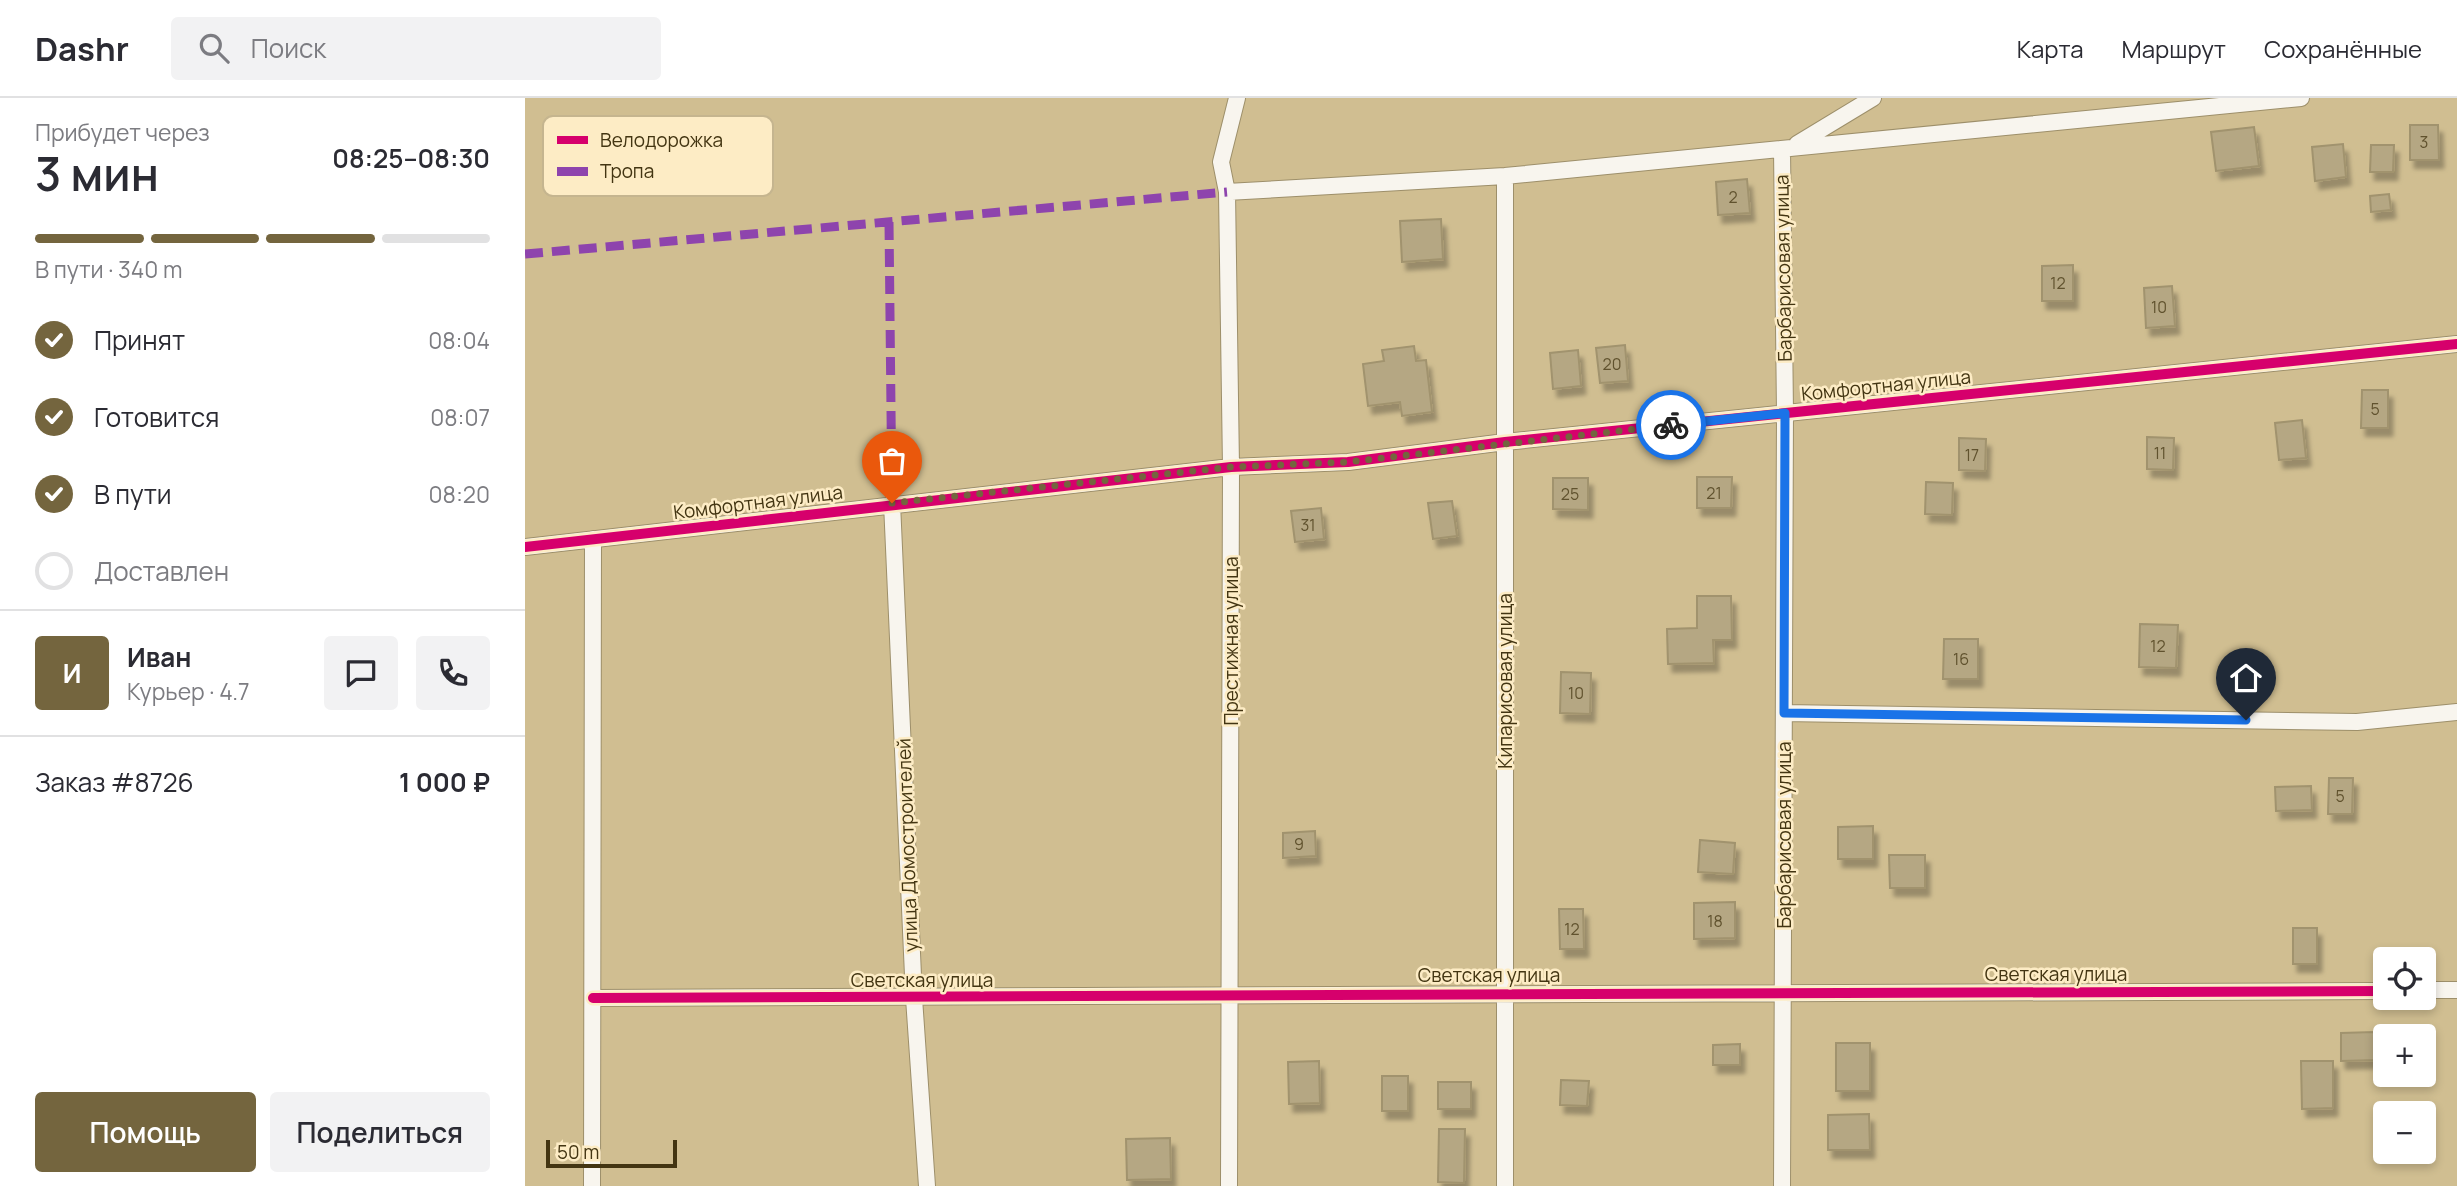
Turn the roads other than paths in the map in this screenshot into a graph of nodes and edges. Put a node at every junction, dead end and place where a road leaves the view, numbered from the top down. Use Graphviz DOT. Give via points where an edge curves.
graph roads {
  1 [pos="1237,98"];
  2 [pos="1873,98"];
  3 [pos="2301,98"];
  4 [pos="2196,103"];
  5 [pos="1787,148"];
  6 [pos="1505,176"];
  7 [pos="1227,192"];
  8 [pos="2457,344"];
  9 [pos="1785,413"];
  10 [pos="1505,442"];
  11 [pos="1231,467"];
  12 [pos="892,503"];
  13 [pos="593,539"];
  14 [pos="525,547"];
  15 [pos="2457,712"];
  16 [pos="1784,713"];
  17 [pos="2373,990"];
  18 [pos="2436,990"];
  19 [pos="2457,990"];
  20 [pos="1505,992"];
  21 [pos="1784,992"];
  22 [pos="1230,995"];
  23 [pos="593,998"];
  24 [pos="914,998"];
  25 [pos="592,1186"];
  26 [pos="927,1186"];
  27 [pos="1229,1186"];
  28 [pos="1505,1186"];
  29 [pos="1783,1186"];
  1 -- 7 [label="street, Престижная улица" via="1221,162"];
  2 -- 5 [label="street"];
  3 -- 4 [label="street"];
  4 -- 5 [label="street"];
  5 -- 6 [label="street"];
  5 -- 9 [label="street, Барбарисовая улица"];
  6 -- 7 [label="street"];
  6 -- 10 [label="street, Кипарисовая улица"];
  7 -- 11 [label="street, Престижная улица"];
  8 -- 9 [label="street, Комфортная улица"];
  9 -- 10 [label="street, Комфортная улица"];
  9 -- 16 [label="street, Барбарисовая улица"];
  10 -- 11 [label="street, Комфортная улица" via="1348,462"];
  10 -- 20 [label="street, Кипарисовая улица"];
  11 -- 12 [label="street, Комфортная улица"];
  11 -- 22 [label="street, Престижная улица"];
  12 -- 13 [label="street, Комфортная улица"];
  12 -- 24 [label="street, улица Домостроителей"];
  13 -- 14 [label="street, Комфортная улица"];
  13 -- 23 [label="street"];
  15 -- 16 [label="street" via="2357,722"];
  16 -- 21 [label="street, Барбарисовая улица"];
  17 -- 21 [label="street, Светская улица"];
  18 -- 19 [label="street"];
  20 -- 21 [label="street, Светская улица"];
  20 -- 22 [label="street, Светская улица"];
  20 -- 28 [label="street, Кипарисовая улица"];
  21 -- 29 [label="street, Барбарисовая улица"];
  22 -- 24 [label="street, Светская улица"];
  22 -- 27 [label="street, Престижная улица"];
  23 -- 24 [label="street, Светская улица"];
  23 -- 25 [label="street"];
  24 -- 26 [label="street, улица Домостроителей"];
}
